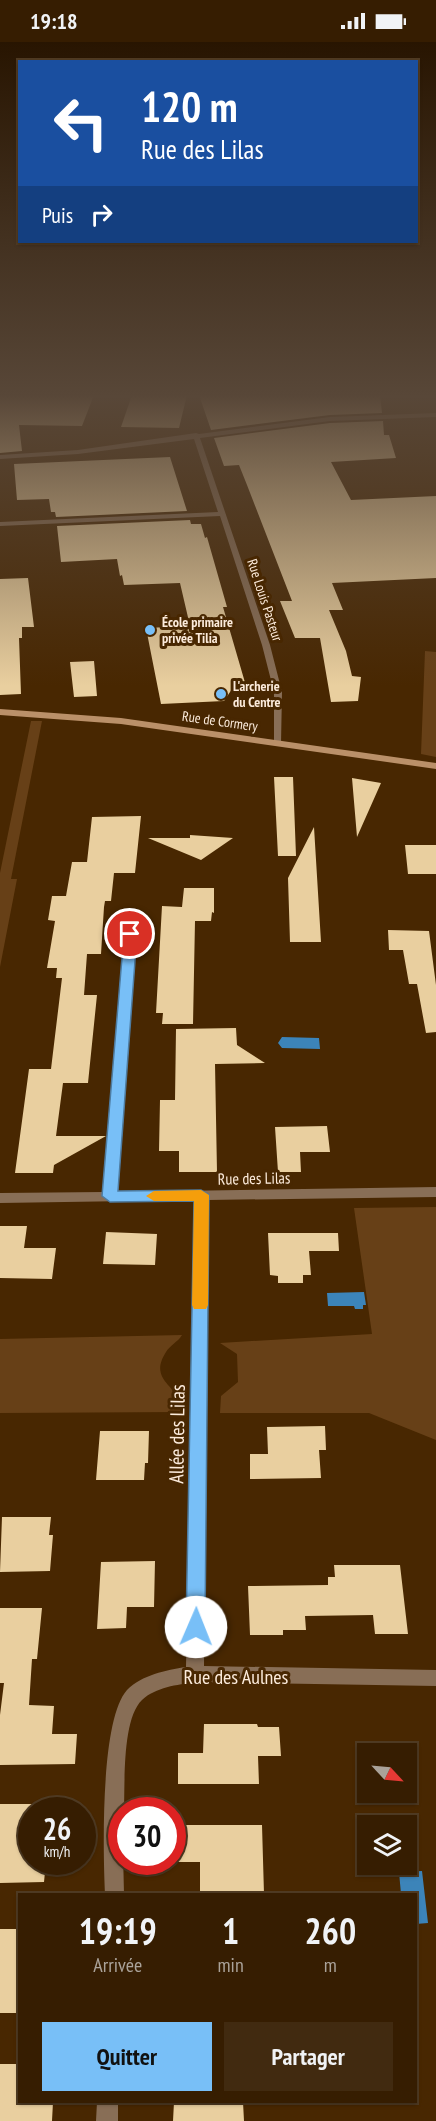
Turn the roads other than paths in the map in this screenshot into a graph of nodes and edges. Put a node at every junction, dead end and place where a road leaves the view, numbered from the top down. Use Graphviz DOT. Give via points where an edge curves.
graph roads {
  1 [pos="215,492"];
  2 [pos="223,514"];
  3 [pos="0,524"];
  4 [pos="0,712"];
  5 [pos="278,742"];
  6 [pos="436,766"];
  7 [pos="130,934"];
  8 [pos="436,1192"];
  9 [pos="201,1195"];
  10 [pos="110,1196"];
  11 [pos="0,1198"];
  12 [pos="195,1674"];
  13 [pos="436,1678"];
  14 [pos="114,1893"];
  15 [pos="108,2103"];
  16 [pos="107,2121"];
  1 -- 2 [label="street, Rue Louis Pasteur"];
  2 -- 3 [label="street"];
  2 -- 5 [label="street, Rue Louis Pasteur" via="278,692"];
  4 -- 5 [label="main road, Rue de Cormery" via="121,721"];
  5 -- 6 [label="main road, Rue de Cormery"];
  7 -- 10 [label="street"];
  8 -- 9 [label="street, Rue des Lilas"];
  9 -- 10 [label="street, Rue des Lilas"];
  9 -- 12 [label="street, Allée des Lilas"];
  10 -- 11 [label="street, Rue des Lilas"];
  12 -- 13 [label="street, Rue des Aulnes"];
  12 -- 14 [label="street, Rue des Aulnes" via="147,1686 130,1701 122,1718"];
  15 -- 16 [label="street"];
}
